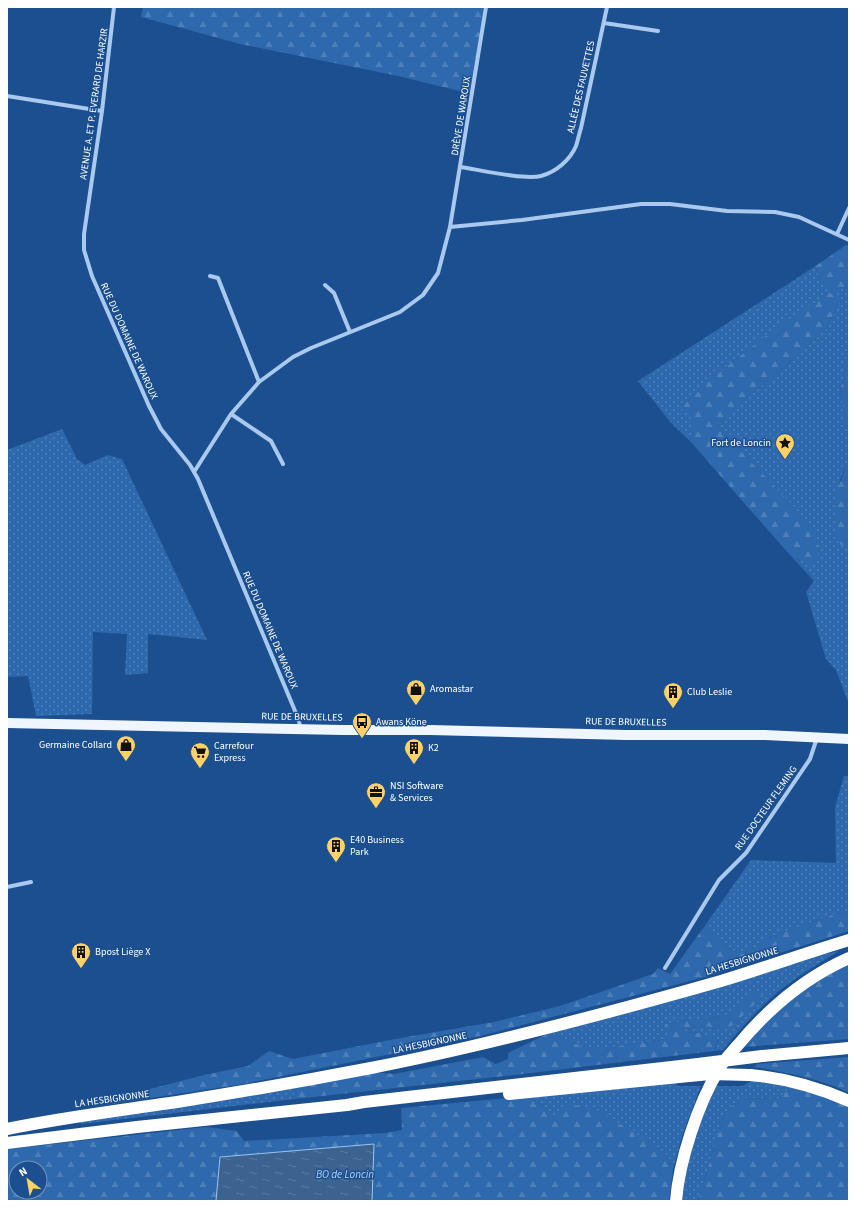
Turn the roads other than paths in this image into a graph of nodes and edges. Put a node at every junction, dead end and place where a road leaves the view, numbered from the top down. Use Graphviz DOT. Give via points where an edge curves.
graph roads {
  1 [pos="114,7"];
  2 [pos="486,7"];
  3 [pos="607,7"];
  4 [pos="604,23"];
  5 [pos="658,31"];
  6 [pos="7,96"];
  7 [pos="102,111"];
  8 [pos="461,167"];
  9 [pos="88,204"];
  10 [pos="849,208"];
  11 [pos="450,227"];
  12 [pos="837,234"];
  13 [pos="849,240"];
  14 [pos="210,276"];
  15 [pos="325,285"];
  16 [pos="350,332"];
  17 [pos="259,382"];
  18 [pos="231,414"];
  19 [pos="283,464"];
  20 [pos="194,472"];
  21 [pos="7,723"];
  22 [pos="301,730"];
  23 [pos="817,738"];
  24 [pos="849,739"];
  25 [pos="32,882"];
  26 [pos="7,887"];
  27 [pos="849,940"];
  28 [pos="849,958"];
  29 [pos="665,968"];
  30 [pos="849,1048"];
  31 [pos="849,1101"];
  32 [pos="347,1105"];
  33 [pos="7,1128"];
  34 [pos="7,1143"];
  35 [pos="676,1201"];
  1 -- 7 [label="street, AVENUE A. ET P. EVERARD DE HARZIR"];
  2 -- 8 [label="street, DRÈVE DE WAROUX"];
  3 -- 4 [label="street, ALLÉE DES FAUVETTES"];
  4 -- 5 [label="street"];
  4 -- 8 [label="street, ALLÉE DES FAUVETTES" via="576,147 565,162 541,176 527,177"];
  6 -- 7 [label="street"];
  7 -- 9 [label="street, AVENUE A. ET P. EVERARD DE HARZIR"];
  8 -- 11 [label="street, DRÈVE DE WAROUX"];
  9 -- 20 [label="street, RUE DU DOMAINE DE WAROUX" via="84,250 92,276 148,406 161,429"];
  10 -- 12 [label="street"];
  11 -- 12 [label="street" via="641,204 670,204 727,211 775,212 799,217"];
  11 -- 16 [label="street" via="438,273 422,295 400,312"];
  12 -- 13 [label="street"];
  14 -- 17 [label="street" via="218,278"];
  15 -- 16 [label="street" via="334,294"];
  16 -- 17 [label="street" via="293,357"];
  17 -- 18 [label="street"];
  18 -- 19 [label="street" via="271,441"];
  18 -- 20 [label="street"];
  20 -- 22 [label="street, RUE DU DOMAINE DE WAROUX"];
  21 -- 22 [label="main road, RUE DE BRUXELLES"];
  22 -- 23 [label="main road, RUE DE BRUXELLES"];
  23 -- 24 [label="main road, RUE DE BRUXELLES"];
  23 -- 29 [label="street, RUE DOCTEUR FLEMING" via="810,759 746,853 719,880"];
  25 -- 26 [label="street"];
  27 -- 33 [label="highway, LA HESBIGNONNE" via="722,980 485,1043 279,1085"];
  28 -- 35 [label="highway" via="836,963 787,996 745,1036 720,1068 693,1129 680,1175"];
  30 -- 32 [label="highway, bridge"];
  31 -- 32 [label="highway, bridge" via="825,1091 772,1077 710,1074 363,1108"];
  32 -- 34 [label="highway"];
}
